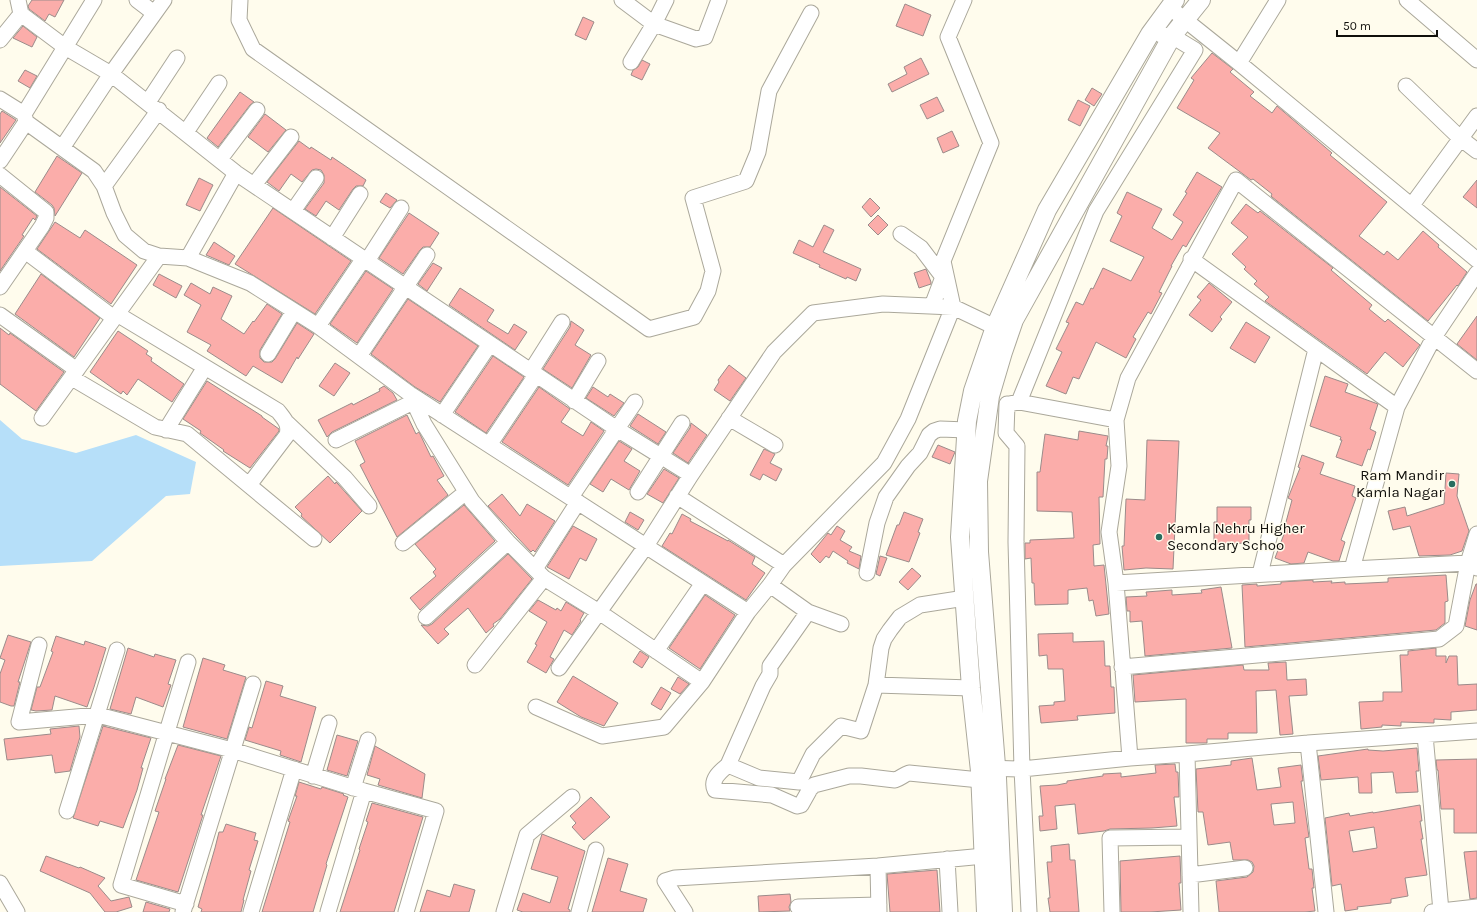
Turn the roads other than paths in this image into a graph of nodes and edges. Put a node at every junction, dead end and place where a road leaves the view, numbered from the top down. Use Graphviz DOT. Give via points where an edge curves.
graph roads {
  1 [pos="94,0"];
  2 [pos="137,0"];
  3 [pos="164,0"];
  4 [pos="240,0"];
  5 [pos="622,0"];
  6 [pos="666,0"];
  7 [pos="719,0"];
  8 [pos="964,0"];
  9 [pos="1202,0"];
  10 [pos="1278,0"];
  11 [pos="1407,0"];
  12 [pos="1172,4"];
  13 [pos="20,7"];
  14 [pos="154,13"];
  15 [pos="811,13"];
  16 [pos="1185,20"];
  17 [pos="654,24"];
  18 [pos="1150,34"];
  19 [pos="1172,36"];
  20 [pos="0,40"];
  21 [pos="65,47"];
  22 [pos="177,58"];
  23 [pos="1477,60"];
  24 [pos="631,62"];
  25 [pos="1239,63"];
  26 [pos="111,74"];
  27 [pos="219,83"];
  28 [pos="1406,86"];
  29 [pos="0,99"];
  30 [pos="154,106"];
  31 [pos="257,110"];
  32 [pos="1477,116"];
  33 [pos="25,118"];
  34 [pos="186,132"];
  35 [pos="291,137"];
  36 [pos="1460,138"];
  37 [pos="62,148"];
  38 [pos="1477,151"];
  39 [pos="220,159"];
  40 [pos="0,161"];
  41 [pos="236,173"];
  42 [pos="0,175"];
  43 [pos="316,178"];
  44 [pos="254,185"];
  45 [pos="104,186"];
  46 [pos="360,194"];
  47 [pos="1412,205"];
  48 [pos="401,208"];
  49 [pos="293,211"];
  50 [pos="901,234"];
  51 [pos="332,238"];
  52 [pos="25,251"];
  53 [pos="427,255"];
  54 [pos="159,256"];
  55 [pos="188,258"];
  56 [pos="1191,259"];
  57 [pos="365,260"];
  58 [pos="1477,260"];
  59 [pos="1477,273"];
  60 [pos="0,287"];
  61 [pos="406,287"];
  62 [pos="932,306"];
  63 [pos="953,307"];
  64 [pos="294,310"];
  65 [pos="0,315"];
  66 [pos="116,316"];
  67 [pos="562,322"];
  68 [pos="318,326"];
  69 [pos="995,327"];
  70 [pos="1434,337"];
  71 [pos="490,344"];
  72 [pos="1316,349"];
  73 [pos="268,354"];
  74 [pos="359,356"];
  75 [pos="598,362"];
  76 [pos="205,367"];
  77 [pos="1477,371"];
  78 [pos="534,373"];
  79 [pos="74,374"];
  80 [pos="990,396"];
  81 [pos="412,398"];
  82 [pos="574,400"];
  83 [pos="635,402"];
  84 [pos="1013,403"];
  85 [pos="1397,407"];
  86 [pos="442,415"];
  87 [pos="42,418"];
  88 [pos="729,418"];
  89 [pos="1116,420"];
  90 [pos="288,423"];
  91 [pos="682,423"];
  92 [pos="617,429"];
  93 [pos="166,430"];
  94 [pos="967,430"];
  95 [pos="336,440"];
  96 [pos="489,445"];
  97 [pos="775,445"];
  98 [pos="660,457"];
  99 [pos="691,475"];
  100 [pos="249,485"];
  101 [pos="466,492"];
  102 [pos="638,492"];
  103 [pos="678,496"];
  104 [pos="575,499"];
  105 [pos="369,506"];
  106 [pos="1477,534"];
  107 [pos="314,539"];
  108 [pos="508,542"];
  109 [pos="403,543"];
  110 [pos="646,546"];
  111 [pos="784,565"];
  112 [pos="1473,566"];
  113 [pos="1352,569"];
  114 [pos="868,573"];
  115 [pos="540,574"];
  116 [pos="1260,574"];
  117 [pos="703,583"];
  118 [pos="1116,584"];
  119 [pos="770,585"];
  120 [pos="964,598"];
  121 [pos="599,612"];
  122 [pos="748,612"];
  123 [pos="808,612"];
  124 [pos="426,616"];
  125 [pos="841,624"];
  126 [pos="39,645"];
  127 [pos="117,650"];
  128 [pos="656,651"];
  129 [pos="188,662"];
  130 [pos="475,665"];
  131 [pos="1122,667"];
  132 [pos="559,668"];
  133 [pos="702,682"];
  134 [pos="253,684"];
  135 [pos="876,685"];
  136 [pos="971,688"];
  137 [pos="536,707"];
  138 [pos="98,715"];
  139 [pos="329,723"];
  140 [pos="1477,731"];
  141 [pos="166,733"];
  142 [pos="1425,734"];
  143 [pos="368,740"];
  144 [pos="1308,743"];
  145 [pos="232,750"];
  146 [pos="1187,754"];
  147 [pos="1130,758"];
  148 [pos="728,764"];
  149 [pos="294,769"];
  150 [pos="1022,769"];
  151 [pos="985,772"];
  152 [pos="313,776"];
  153 [pos="359,789"];
  154 [pos="572,797"];
  155 [pos="67,811"];
  156 [pos="1189,837"];
  157 [pos="596,850"];
  158 [pos="984,856"];
  159 [pos="947,859"];
  160 [pos="878,866"];
  161 [pos="1245,868"];
  162 [pos="1190,875"];
  163 [pos="0,883"];
  164 [pos="798,907"];
  165 [pos="1477,907"];
  166 [pos="185,908"];
  167 [pos="879,909"];
  168 [pos="16,912"];
  169 [pos="251,912"];
  170 [pos="328,912"];
  171 [pos="406,912"];
  172 [pos="506,912"];
  173 [pos="579,912"];
  174 [pos="685,912"];
  175 [pos="950,912"];
  176 [pos="986,912"];
  177 [pos="1003,912"];
  178 [pos="1029,912"];
  179 [pos="1112,912"];
  180 [pos="1191,912"];
  181 [pos="1326,912"];
  182 [pos="1436,912"];
  1 -- 21 [label="street"];
  2 -- 14 [label="street"];
  3 -- 14 [label="street"];
  4 -- 15 [label="street" via="239,20 253,48 649,329 694,317 708,292 713,271 693,198 746,181 758,152 769,91"];
  5 -- 17 [label="street"];
  6 -- 17 [label="street"];
  7 -- 17 [label="street" via="705,38 696,38"];
  8 -- 63 [label="street" via="948,37 991,143 943,261"];
  9 -- 16 [label="main road"];
  10 -- 25 [label="street"];
  11 -- 23 [label="street"];
  12 -- 16 [label="street"];
  12 -- 18 [label="main road"];
  13 -- 20 [label="street"];
  13 -- 21 [label="street"];
  14 -- 26 [label="street"];
  16 -- 19 [label="main road"];
  16 -- 25 [label="street"];
  17 -- 24 [label="street"];
  18 -- 19 [label="street"];
  18 -- 69 [label="main road" via="1048,210"];
  19 -- 80 [label="main road" via="1014,320"];
  19 -- 84 [label="street" via="1195,50 1096,211"];
  21 -- 26 [label="street"];
  21 -- 33 [label="street"];
  22 -- 30 [label="street"];
  25 -- 47 [label="street"];
  26 -- 30 [label="street"];
  26 -- 37 [label="street"];
  27 -- 34 [label="street"];
  28 -- 36 [label="street"];
  29 -- 33 [label="street"];
  30 -- 34 [label="street"];
  30 -- 45 [label="street"];
  31 -- 39 [label="street"];
  32 -- 36 [label="street"];
  33 -- 37 [label="street"];
  33 -- 40 [label="street"];
  34 -- 39 [label="street"];
  35 -- 44 [label="street"];
  36 -- 38 [label="street"];
  36 -- 47 [label="street"];
  37 -- 45 [label="street" via="94,171"];
  39 -- 41 [label="street"];
  41 -- 44 [label="street"];
  41 -- 55 [label="street"];
  42 -- 52 [label="street" via="46,212 42,226"];
  43 -- 49 [label="street"];
  44 -- 49 [label="street"];
  45 -- 54 [label="street" via="125,235 144,251"];
  46 -- 51 [label="street"];
  47 -- 58 [label="street"];
  48 -- 57 [label="street"];
  49 -- 51 [label="street"];
  50 -- 62 [label="street" via="921,248 942,277"];
  51 -- 57 [label="street"];
  52 -- 60 [label="street"];
  52 -- 66 [label="street"];
  53 -- 61 [label="street"];
  54 -- 55 [label="street"];
  54 -- 66 [label="street"];
  55 -- 64 [label="street" via="250,283"];
  56 -- 70 [label="street" via="1236,180"];
  56 -- 72 [label="street"];
  56 -- 89 [label="street" via="1128,378"];
  57 -- 61 [label="street"];
  57 -- 68 [label="street"];
  59 -- 70 [label="street"];
  61 -- 71 [label="street"];
  61 -- 74 [label="street"];
  62 -- 63 [label="street"];
  62 -- 88 [label="street" via="883,304 813,313 774,352"];
  63 -- 69 [label="street"];
  63 -- 111 [label="street" via="908,419 884,463"];
  64 -- 68 [label="street"];
  64 -- 73 [label="street"];
  65 -- 79 [label="street"];
  66 -- 76 [label="street"];
  66 -- 79 [label="street"];
  67 -- 78 [label="street"];
  68 -- 74 [label="street"];
  69 -- 94 [label="main road" via="973,391"];
  70 -- 77 [label="street"];
  70 -- 85 [label="street"];
  71 -- 78 [label="street"];
  71 -- 86 [label="street"];
  72 -- 85 [label="street"];
  72 -- 116 [label="street"];
  74 -- 81 [label="street"];
  75 -- 82 [label="street"];
  76 -- 90 [label="street" via="278,411"];
  76 -- 93 [label="street"];
  78 -- 82 [label="street"];
  78 -- 96 [label="street"];
  79 -- 87 [label="street"];
  79 -- 93 [label="street" via="155,427"];
  80 -- 84 [label="street"];
  80 -- 151 [label="main road" via="978,474"];
  81 -- 86 [label="street"];
  81 -- 95 [label="street"];
  81 -- 101 [label="street" via="424,424"];
  82 -- 92 [label="street"];
  83 -- 92 [label="street"];
  84 -- 89 [label="street"];
  84 -- 150 [label="street" via="1006,433 1017,446 1016,542"];
  85 -- 113 [label="street"];
  86 -- 96 [label="street"];
  88 -- 97 [label="street"];
  88 -- 99 [label="street"];
  89 -- 118 [label="street" via="1119,466 1109,532"];
  90 -- 100 [label="street" via="287,435"];
  90 -- 105 [label="street" via="345,478"];
  91 -- 98 [label="street"];
  92 -- 98 [label="street"];
  92 -- 104 [label="street"];
  93 -- 100 [label="street" via="187,434"];
  94 -- 114 [label="street" via="940,429 929,435 920,453 886,497 877,523"];
  94 -- 120 [label="main road" via="960,538"];
  96 -- 104 [label="street"];
  98 -- 99 [label="street"];
  98 -- 102 [label="street"];
  99 -- 103 [label="street"];
  100 -- 107 [label="street"];
  101 -- 108 [label="street"];
  101 -- 109 [label="street"];
  103 -- 110 [label="street"];
  103 -- 111 [label="street"];
  104 -- 110 [label="street"];
  104 -- 115 [label="street"];
  106 -- 112 [label="street"];
  108 -- 115 [label="street"];
  108 -- 124 [label="street"];
  110 -- 117 [label="street"];
  110 -- 121 [label="street"];
  111 -- 119 [label="street"];
  112 -- 113 [label="street"];
  112 -- 131 [label="street" via="1456,626 1439,639"];
  113 -- 116 [label="street"];
  115 -- 121 [label="street"];
  115 -- 130 [label="street"];
  116 -- 118 [label="street"];
  117 -- 122 [label="street"];
  117 -- 128 [label="street"];
  118 -- 131 [label="street"];
  119 -- 122 [label="street"];
  119 -- 123 [label="street"];
  120 -- 135 [label="street" via="920,605 900,617 884,639"];
  120 -- 136 [label="main road"];
  121 -- 128 [label="street"];
  121 -- 132 [label="street"];
  122 -- 133 [label="street"];
  123 -- 125 [label="street"];
  123 -- 148 [label="street" via="770,666 770,674"];
  126 -- 138 [label="street" via="19,722"];
  127 -- 138 [label="street"];
  128 -- 133 [label="street"];
  129 -- 141 [label="street"];
  131 -- 147 [label="street"];
  133 -- 137 [label="street" via="664,727 602,736"];
  134 -- 145 [label="street"];
  135 -- 136 [label="street"];
  135 -- 148 [label="street" via="861,731 841,726 813,754 799,782 759,778"];
  136 -- 151 [label="main road"];
  138 -- 141 [label="street"];
  138 -- 155 [label="street"];
  139 -- 152 [label="street"];
  140 -- 142 [label="street"];
  141 -- 145 [label="street"];
  141 -- 166 [label="street" via="121,885"];
  142 -- 144 [label="street"];
  142 -- 182 [label="street"];
  143 -- 153 [label="street"];
  144 -- 146 [label="street"];
  144 -- 181 [label="street"];
  145 -- 149 [label="street"];
  145 -- 166 [label="street"];
  146 -- 147 [label="street"];
  146 -- 156 [label="street"];
  147 -- 150 [label="street"];
  148 -- 151 [label="street" via="715,777 715,790 772,795 798,806 814,786 849,776 895,780 909,773"];
  149 -- 152 [label="street"];
  149 -- 169 [label="street"];
  150 -- 151 [label="street"];
  150 -- 178 [label="street"];
  151 -- 158 [label="main road"];
  151 -- 177 [label="main road"];
  152 -- 153 [label="street"];
  153 -- 170 [label="street"];
  153 -- 171 [label="street" via="436,811"];
  154 -- 172 [label="street" via="527,835"];
  156 -- 162 [label="street"];
  156 -- 179 [label="street" via="1110,838"];
  157 -- 173 [label="street"];
  158 -- 159 [label="street"];
  158 -- 176 [label="main road"];
  159 -- 160 [label="street"];
  159 -- 175 [label="street"];
  160 -- 167 [label="street"];
  160 -- 174 [label="street" via="675,878 665,881"];
  161 -- 162 [label="street"];
  162 -- 180 [label="street"];
  163 -- 168 [label="street"];
  164 -- 167 [label="street"];
  165 -- 182 [label="street"];
}
